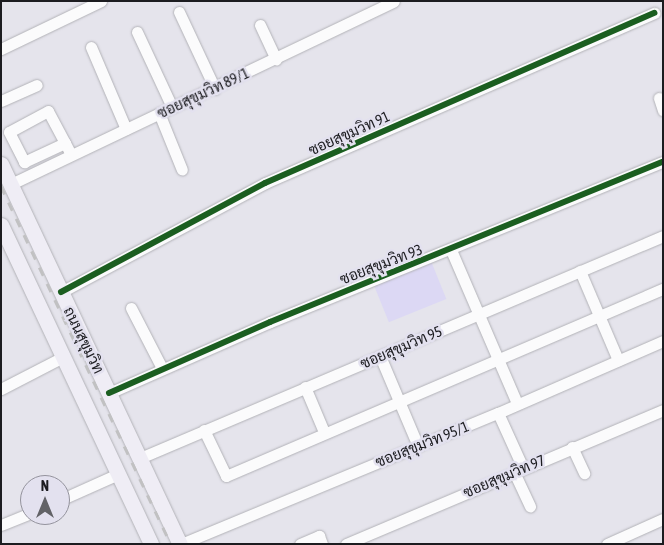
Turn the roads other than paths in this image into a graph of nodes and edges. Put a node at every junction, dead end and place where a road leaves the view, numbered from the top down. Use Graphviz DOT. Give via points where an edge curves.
graph roads {
  1 [pos="101,1"];
  2 [pos="394,1"];
  3 [pos="179,12"];
  4 [pos="655,13"];
  5 [pos="260,24"];
  6 [pos="137,32"];
  7 [pos="91,47"];
  8 [pos="1,49"];
  9 [pos="276,59"];
  10 [pos="37,85"];
  11 [pos="215,89"];
  12 [pos="1,101"];
  13 [pos="172,107"];
  14 [pos="159,113"];
  15 [pos="126,128"];
  16 [pos="65,143"];
  17 [pos="71,155"];
  18 [pos="663,162"];
  19 [pos="1,164"];
  20 [pos="182,170"];
  21 [pos="11,184"];
  22 [pos="1,225"];
  23 [pos="663,236"];
  24 [pos="451,250"];
  25 [pos="580,271"];
  26 [pos="663,289"];
  27 [pos="61,292"];
  28 [pos="131,308"];
  29 [pos="478,314"];
  30 [pos="598,314"];
  31 [pos="663,340"];
  32 [pos="62,356"];
  33 [pos="380,356"];
  34 [pos="496,357"];
  35 [pos="618,360"];
  36 [pos="162,368"];
  37 [pos="305,387"];
  38 [pos="1,389"];
  39 [pos="109,393"];
  40 [pos="398,401"];
  41 [pos="517,403"];
  42 [pos="663,410"];
  43 [pos="498,413"];
  44 [pos="204,430"];
  45 [pos="324,432"];
  46 [pos="418,446"];
  47 [pos="572,448"];
  48 [pos="140,458"];
  49 [pos="518,470"];
  50 [pos="584,473"];
  51 [pos="118,474"];
  52 [pos="70,496"];
  53 [pos="530,506"];
  54 [pos="20,517"];
  55 [pos="663,519"];
  56 [pos="1,525"];
  57 [pos="151,544"];
  58 [pos="181,544"];
  59 [pos="300,544"];
  60 [pos="322,544"];
  61 [pos="346,544"];
  62 [pos="606,544"];
  1 -- 8 [label="street"];
  2 -- 9 [label="street, ซอยสุขุมวิท 89/1"];
  3 -- 11 [label="street"];
  4 -- 27 [label="street, ซอยสุขุมวิท 91" via="265,183"];
  5 -- 9 [label="street"];
  6 -- 13 [label="street"];
  7 -- 15 [label="street"];
  9 -- 11 [label="street, ซอยสุขุมวิท 89/1"];
  10 -- 12 [label="street"];
  11 -- 13 [label="street, ซอยสุขุมวิท 89/1"];
  13 -- 14 [label="street, ซอยสุขุมวิท 89/1"];
  14 -- 15 [label="street, ซอยสุขุมวิท 89/1"];
  14 -- 20 [label="street"];
  15 -- 17 [label="street, ซอยสุขุมวิท 89/1"];
  16 -- 16 [label="street" via="51,112 9,132 24,162"];
  16 -- 17 [label="street"];
  17 -- 21 [label="street, ซอยสุขุมวิท 89/1"];
  18 -- 24 [label="street, ซอยสุขุมวิท 93"];
  19 -- 21 [label="main road, ถนนสุขุมวิท"];
  21 -- 27 [label="main road, ถนนสุขุมวิท"];
  22 -- 32 [label="main road, ถนนสุขุมวิท"];
  23 -- 25 [label="street, ซอยสุขุมวิท 95"];
  24 -- 29 [label="street"];
  24 -- 36 [label="street, ซอยสุขุมวิท 93"];
  25 -- 29 [label="street, ซอยสุขุมวิท 95"];
  25 -- 30 [label="street"];
  26 -- 30 [label="street"];
  27 -- 39 [label="main road, ถนนสุขุมวิท"];
  28 -- 36 [label="street"];
  29 -- 33 [label="street, ซอยสุขุมวิท 95"];
  29 -- 34 [label="street"];
  30 -- 34 [label="street"];
  30 -- 35 [label="street"];
  31 -- 35 [label="street, ซอยสุขุมวิท 95/1"];
  32 -- 38 [label="street"];
  32 -- 51 [label="main road, ถนนสุขุมวิท"];
  33 -- 37 [label="street, ซอยสุขุมวิท 95"];
  33 -- 40 [label="street"];
  34 -- 40 [label="street"];
  34 -- 41 [label="street"];
  35 -- 41 [label="street, ซอยสุขุมวิท 95/1"];
  36 -- 39 [label="street, ซอยสุขุมวิท 93"];
  37 -- 44 [label="street, ซอยสุขุมวิท 95"];
  37 -- 45 [label="street"];
  39 -- 48 [label="main road, ถนนสุขุมวิท"];
  40 -- 45 [label="street"];
  40 -- 46 [label="street"];
  41 -- 43 [label="street, ซอยสุขุมวิท 95/1"];
  42 -- 47 [label="street, ซอยสุขุมวิท 97"];
  43 -- 46 [label="street, ซอยสุขุมวิท 95/1"];
  43 -- 49 [label="street"];
  44 -- 45 [label="street" via="226,476"];
  44 -- 48 [label="street, ซอยสุขุมวิท 95"];
  46 -- 58 [label="street, ซอยสุขุมวิท 95/1"];
  47 -- 49 [label="street, ซอยสุขุมวิท 97"];
  47 -- 50 [label="street"];
  48 -- 58 [label="main road, ถนนสุขุมวิท"];
  49 -- 53 [label="street"];
  49 -- 61 [label="street, ซอยสุขุมวิท 97"];
  51 -- 52 [label="street"];
  51 -- 57 [label="main road, ถนนสุขุมวิท"];
  54 -- 56 [label="street"];
  55 -- 62 [label="street"];
  59 -- 60 [label="street" via="319,536"];
}
